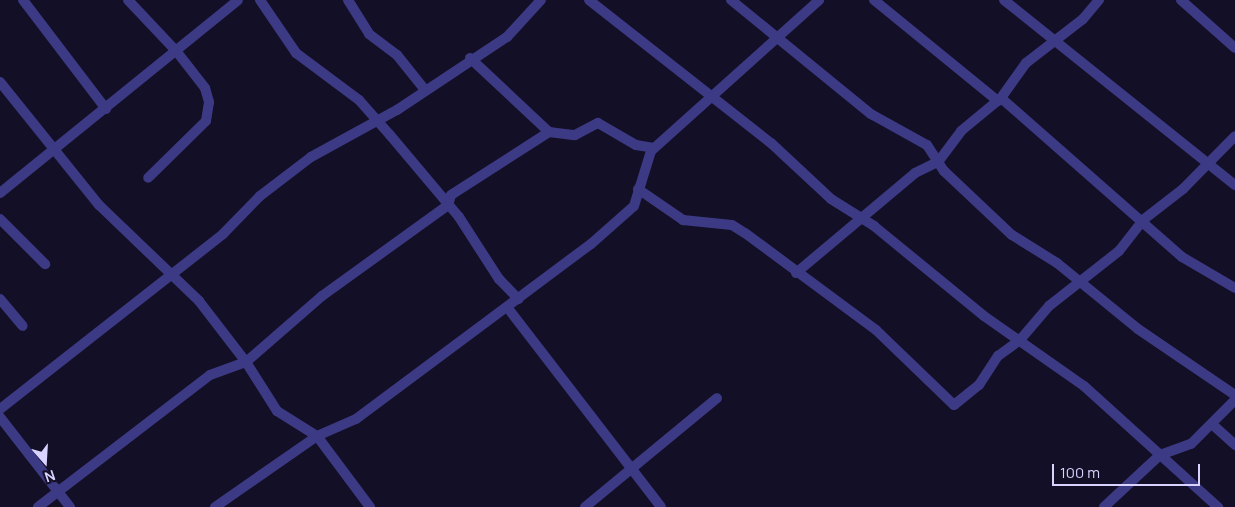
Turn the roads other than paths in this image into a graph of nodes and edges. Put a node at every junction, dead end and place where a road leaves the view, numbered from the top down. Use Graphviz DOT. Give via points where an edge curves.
graph roads {
  1 [pos="23,0"];
  2 [pos="128,0"];
  3 [pos="238,0"];
  4 [pos="260,0"];
  5 [pos="348,0"];
  6 [pos="541,0"];
  7 [pos="589,0"];
  8 [pos="731,0"];
  9 [pos="819,0"];
  10 [pos="874,0"];
  11 [pos="1004,0"];
  12 [pos="1099,0"];
  13 [pos="1181,0"];
  14 [pos="778,36"];
  15 [pos="1052,39"];
  16 [pos="1235,48"];
  17 [pos="177,52"];
  18 [pos="470,58"];
  19 [pos="0,82"];
  20 [pos="424,90"];
  21 [pos="713,96"];
  22 [pos="1000,100"];
  23 [pos="106,109"];
  24 [pos="377,120"];
  25 [pos="549,132"];
  26 [pos="1235,136"];
  27 [pos="55,147"];
  28 [pos="654,148"];
  29 [pos="938,162"];
  30 [pos="1207,163"];
  31 [pos="148,178"];
  32 [pos="1235,185"];
  33 [pos="638,189"];
  34 [pos="0,193"];
  35 [pos="448,205"];
  36 [pos="0,219"];
  37 [pos="863,219"];
  38 [pos="1143,220"];
  39 [pos="46,264"];
  40 [pos="796,273"];
  41 [pos="169,276"];
  42 [pos="1076,282"];
  43 [pos="1235,288"];
  44 [pos="0,299"];
  45 [pos="518,299"];
  46 [pos="507,307"];
  47 [pos="23,326"];
  48 [pos="1020,340"];
  49 [pos="246,362"];
  50 [pos="1235,395"];
  51 [pos="717,398"];
  52 [pos="1235,400"];
  53 [pos="0,409"];
  54 [pos="0,417"];
  55 [pos="1213,425"];
  56 [pos="317,436"];
  57 [pos="1235,444"];
  58 [pos="1160,456"];
  59 [pos="633,470"];
  60 [pos="60,491"];
  61 [pos="38,507"];
  62 [pos="70,507"];
  63 [pos="215,507"];
  64 [pos="370,507"];
  65 [pos="585,507"];
  66 [pos="660,507"];
  67 [pos="1104,507"];
  68 [pos="1218,507"];
  1 -- 23 [label="street"];
  2 -- 17 [label="street"];
  3 -- 17 [label="street"];
  4 -- 24 [label="street" via="296,53 328,73"];
  5 -- 20 [label="street" via="369,34 397,55"];
  6 -- 18 [label="street" via="507,37"];
  7 -- 21 [label="street"];
  8 -- 14 [label="street"];
  9 -- 14 [label="street"];
  10 -- 22 [label="street"];
  11 -- 15 [label="street"];
  12 -- 15 [label="street" via="1078,24"];
  13 -- 16 [label="street"];
  14 -- 21 [label="street"];
  14 -- 29 [label="street" via="871,114 927,145"];
  15 -- 22 [label="street" via="1026,63"];
  15 -- 30 [label="street"];
  17 -- 23 [label="street"];
  17 -- 31 [label="street" via="205,88 209,114"];
  18 -- 20 [label="street"];
  18 -- 25 [label="street"];
  19 -- 27 [label="street"];
  20 -- 24 [label="street"];
  21 -- 28 [label="street"];
  21 -- 37 [label="street" via="831,199"];
  22 -- 29 [label="street" via="961,131"];
  22 -- 38 [label="street"];
  23 -- 27 [label="street"];
  24 -- 35 [label="street"];
  24 -- 41 [label="street" via="311,156"];
  25 -- 28 [label="street" via="575,135 598,123 636,145"];
  25 -- 35 [label="street" via="451,195"];
  26 -- 30 [label="street"];
  27 -- 34 [label="street"];
  27 -- 41 [label="street" via="99,205"];
  28 -- 33 [label="street"];
  29 -- 37 [label="street" via="915,173"];
  29 -- 42 [label="street" via="1012,235 1057,262"];
  30 -- 32 [label="street"];
  30 -- 38 [label="street"];
  33 -- 40 [label="street" via="683,220 732,224"];
  33 -- 45 [label="street" via="634,206"];
  35 -- 45 [label="street"];
  35 -- 49 [label="street" via="322,296"];
  36 -- 39 [label="street"];
  37 -- 40 [label="street"];
  37 -- 48 [label="street"];
  38 -- 42 [label="street" via="1119,251"];
  38 -- 43 [label="street" via="1182,257"];
  40 -- 48 [label="street" via="876,330 954,405 979,385 998,356"];
  41 -- 49 [label="street" via="199,301"];
  41 -- 53 [label="street"];
  42 -- 48 [label="street"];
  42 -- 50 [label="street"];
  44 -- 47 [label="street"];
  45 -- 46 [label="street"];
  46 -- 56 [label="street" via="356,419"];
  46 -- 59 [label="street"];
  48 -- 58 [label="street" via="1084,386"];
  49 -- 56 [label="street" via="276,410"];
  49 -- 60 [label="street" via="210,375"];
  51 -- 59 [label="street"];
  52 -- 55 [label="street"];
  54 -- 60 [label="street"];
  55 -- 57 [label="street"];
  55 -- 58 [label="street" via="1191,444"];
  56 -- 63 [label="street"];
  56 -- 64 [label="street"];
  58 -- 67 [label="street"];
  58 -- 68 [label="street"];
  59 -- 65 [label="street"];
  59 -- 66 [label="street"];
  60 -- 61 [label="street"];
  60 -- 62 [label="street"];
}
